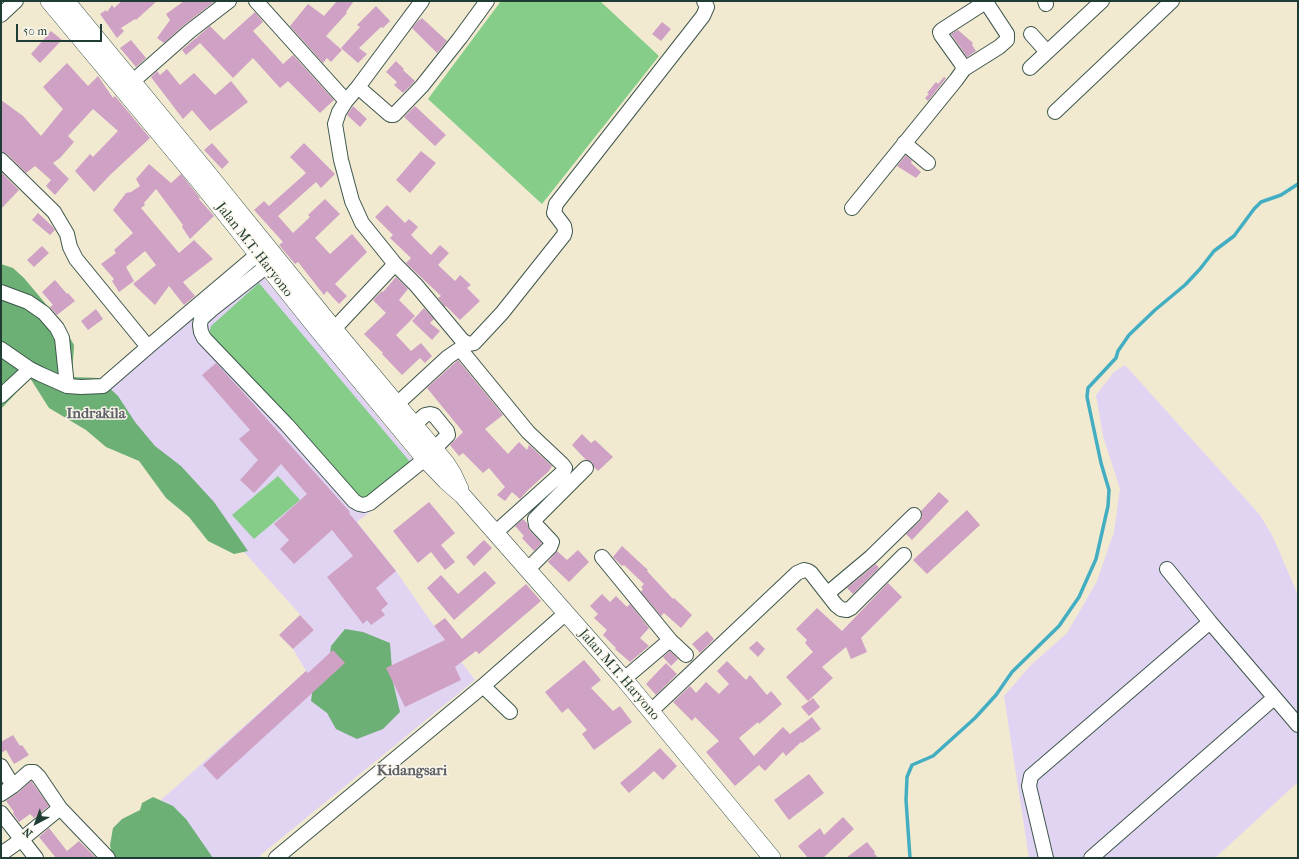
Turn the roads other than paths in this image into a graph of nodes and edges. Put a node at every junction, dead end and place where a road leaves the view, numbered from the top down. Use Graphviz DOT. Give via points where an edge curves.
graph roads {
  1 [pos="16,1"];
  2 [pos="49,1"];
  3 [pos="66,1"];
  4 [pos="229,1"];
  5 [pos="256,1"];
  6 [pos="487,1"];
  7 [pos="704,1"];
  8 [pos="1102,1"];
  9 [pos="1172,1"];
  10 [pos="986,2"];
  11 [pos="416,3"];
  12 [pos="1,16"];
  13 [pos="1031,34"];
  14 [pos="1047,52"];
  15 [pos="1030,68"];
  16 [pos="964,69"];
  17 [pos="132,82"];
  18 [pos="358,88"];
  19 [pos="346,101"];
  20 [pos="1055,112"];
  21 [pos="904,143"];
  22 [pos="1,160"];
  23 [pos="928,163"];
  24 [pos="852,208"];
  25 [pos="264,256"];
  26 [pos="395,264"];
  27 [pos="1,292"];
  28 [pos="334,329"];
  29 [pos="464,346"];
  30 [pos="148,347"];
  31 [pos="1,348"];
  32 [pos="30,369"];
  33 [pos="67,386"];
  34 [pos="1,396"];
  35 [pos="397,404"];
  36 [pos="430,454"];
  37 [pos="586,468"];
  38 [pos="914,516"];
  39 [pos="496,532"];
  40 [pos="904,554"];
  41 [pos="602,557"];
  42 [pos="528,569"];
  43 [pos="1167,569"];
  44 [pos="828,593"];
  45 [pos="566,613"];
  46 [pos="1210,622"];
  47 [pos="670,640"];
  48 [pos="686,655"];
  49 [pos="624,679"];
  50 [pos="483,686"];
  51 [pos="1274,698"];
  52 [pos="651,711"];
  53 [pos="510,712"];
  54 [pos="1298,725"];
  55 [pos="1,766"];
  56 [pos="13,786"];
  57 [pos="1,794"];
  58 [pos="60,808"];
  59 [pos="1,813"];
  60 [pos="21,840"];
  61 [pos="1,854"];
  62 [pos="36,858"];
  63 [pos="108,858"];
  64 [pos="276,858"];
  65 [pos="772,858"];
  66 [pos="1046,858"];
  67 [pos="1092,858"];
  1 -- 12 [label="street"];
  2 -- 25 [label="main road, Jalan M.T. Haryono"];
  3 -- 17 [label="main road, Jalan M.T. Haryono"];
  4 -- 17 [label="street"];
  5 -- 19 [label="street"];
  6 -- 18 [label="street" via="422,86 394,115"];
  7 -- 29 [label="street" via="707,7 703,16 556,204 554,213 563,223 564,235 502,313 474,343"];
  8 -- 14 [label="street"];
  9 -- 20 [label="street"];
  10 -- 16 [label="street" via="1007,34 1007,40"];
  10 -- 16 [label="street" via="940,32"];
  11 -- 18 [label="street"];
  13 -- 14 [label="street"];
  14 -- 15 [label="street"];
  16 -- 21 [label="street"];
  17 -- 25 [label="main road, Jalan M.T. Haryono"];
  18 -- 19 [label="street"];
  19 -- 26 [label="street" via="334,124 352,201 362,223"];
  21 -- 23 [label="street"];
  21 -- 24 [label="street"];
  22 -- 30 [label="street" via="54,212 67,234 76,259"];
  25 -- 28 [label="main road, Jalan M.T. Haryono"];
  25 -- 30 [label="street"];
  25 -- 36 [label="main road, Jalan M.T. Haryono" via="318,330"];
  25 -- 36 [label="street" via="201,319 201,332 204,338 359,504 370,503"];
  26 -- 28 [label="street"];
  26 -- 29 [label="street" via="416,285"];
  27 -- 33 [label="street" via="28,302 44,313 57,328 62,338"];
  28 -- 35 [label="main road, Jalan M.T. Haryono"];
  29 -- 35 [label="street" via="448,357"];
  29 -- 39 [label="street" via="528,432 565,468"];
  30 -- 33 [label="street" via="102,386"];
  31 -- 32 [label="street"];
  32 -- 33 [label="street"];
  32 -- 34 [label="street"];
  35 -- 36 [label="main road, Jalan M.T. Haryono" via="414,425"];
  36 -- 39 [label="main road, Jalan M.T. Haryono" via="446,462 462,495"];
  37 -- 42 [label="street" via="535,519 536,524 551,540 551,544"];
  38 -- 44 [label="street"];
  39 -- 42 [label="main road, Jalan M.T. Haryono"];
  40 -- 44 [label="street" via="851,608 841,609"];
  41 -- 47 [label="street"];
  42 -- 45 [label="main road, Jalan M.T. Haryono"];
  43 -- 46 [label="street"];
  44 -- 52 [label="street" via="808,571 797,573"];
  45 -- 49 [label="main road, Jalan M.T. Haryono"];
  45 -- 50 [label="street"];
  46 -- 51 [label="street"];
  46 -- 66 [label="street" via="1031,776 1029,786"];
  47 -- 48 [label="street"];
  47 -- 49 [label="street"];
  49 -- 52 [label="main road, Jalan M.T. Haryono"];
  50 -- 53 [label="street"];
  50 -- 64 [label="street"];
  51 -- 54 [label="street"];
  51 -- 67 [label="street"];
  52 -- 65 [label="main road, Jalan M.T. Haryono"];
  55 -- 56 [label="street"];
  56 -- 57 [label="street"];
  56 -- 58 [label="street" via="29,772 34,772"];
  58 -- 60 [label="street"];
  58 -- 63 [label="street"];
  59 -- 60 [label="street"];
  60 -- 61 [label="street"];
  60 -- 62 [label="street"];
}
